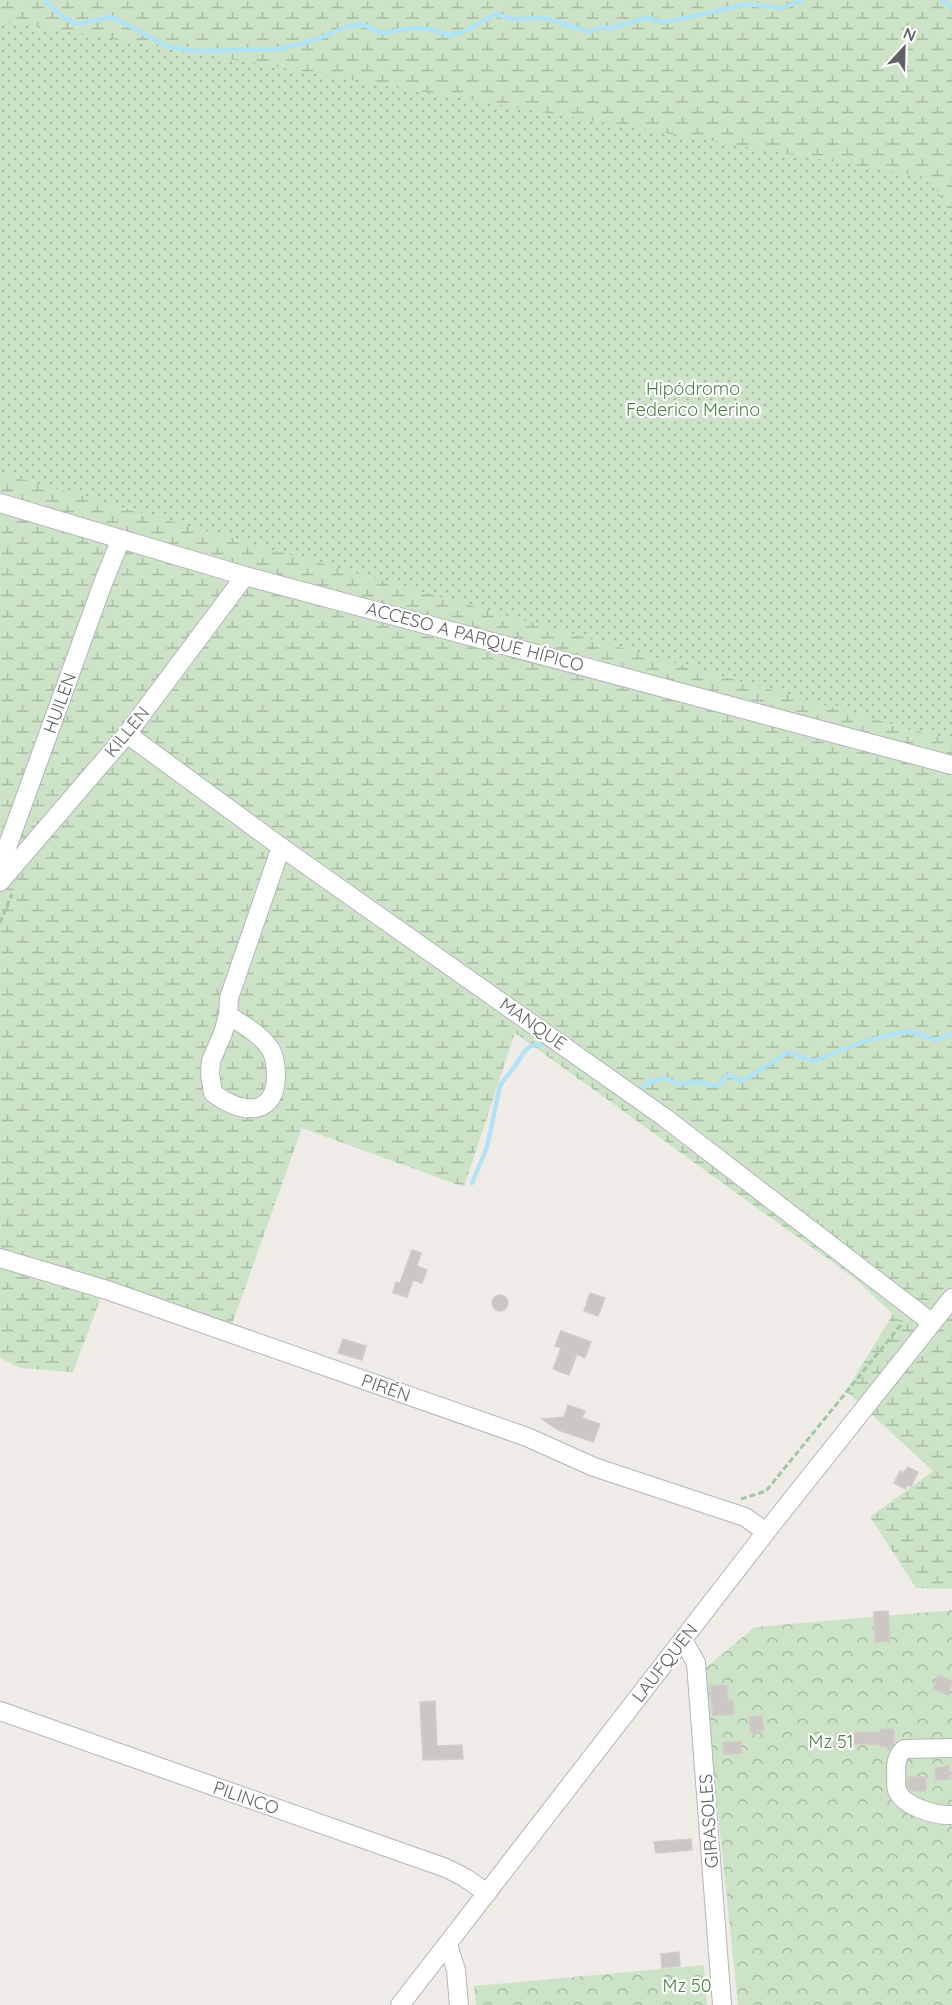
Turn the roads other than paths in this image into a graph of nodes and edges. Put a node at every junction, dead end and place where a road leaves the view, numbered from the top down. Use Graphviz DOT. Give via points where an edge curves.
graph roads {
  1 [pos="0,503"];
  2 [pos="121,538"];
  3 [pos="245,576"];
  4 [pos="127,734"];
  5 [pos="952,765"];
  6 [pos="281,847"];
  7 [pos="0,867"];
  8 [pos="8,886"];
  9 [pos="228,1015"];
  10 [pos="0,1258"];
  11 [pos="952,1298"];
  12 [pos="932,1323"];
  13 [pos="766,1532"];
  14 [pos="683,1640"];
  15 [pos="0,1711"];
  16 [pos="952,1748"];
  17 [pos="952,1815"];
  18 [pos="487,1893"];
  19 [pos="448,1945"];
  20 [pos="400,2005"];
  21 [pos="459,2005"];
  22 [pos="722,2005"];
  1 -- 2 [label="street, ACCESO A PARQUE HÍPICO"];
  2 -- 3 [label="street, ACCESO A PARQUE HÍPICO"];
  2 -- 7 [label="street, HUILEN"];
  3 -- 4 [label="street, KILLEN"];
  3 -- 5 [label="street, ACCESO A PARQUE HÍPICO"];
  4 -- 6 [label="street, MANQUE"];
  4 -- 8 [label="street, KILLEN"];
  6 -- 9 [label="street" via="229,998"];
  6 -- 12 [label="street, MANQUE" via="656,1111"];
  9 -- 9 [label="street" via="211,1061 213,1093 238,1106 263,1107 271,1100 276,1084 271,1051 258,1035"];
  10 -- 13 [label="street, PIRÉN" via="104,1289 527,1437 594,1467 745,1517"];
  11 -- 12 [label="street, LAUFQUEN"];
  12 -- 13 [label="street, LAUFQUEN"];
  13 -- 14 [label="street, LAUFQUEN"];
  14 -- 18 [label="street, LAUFQUEN"];
  14 -- 22 [label="street, GIRASOLES" via="696,1663"];
  15 -- 18 [label="street, PILINCO" via="446,1868"];
  16 -- 17 [label="street" via="904,1749 896,1761 897,1790 902,1797 920,1809 940,1816"];
  18 -- 19 [label="street, LAUFQUEN"];
  19 -- 20 [label="street, LAUFQUEN"];
  19 -- 21 [label="street" via="456,1970"];
}
